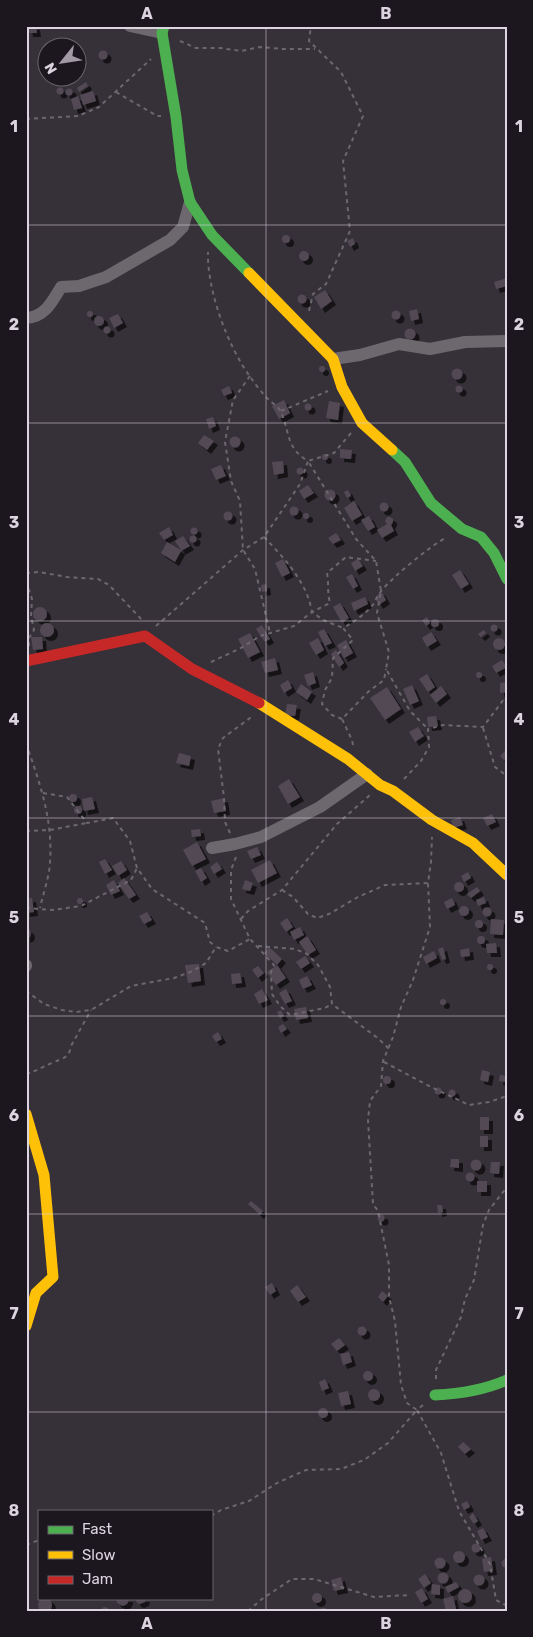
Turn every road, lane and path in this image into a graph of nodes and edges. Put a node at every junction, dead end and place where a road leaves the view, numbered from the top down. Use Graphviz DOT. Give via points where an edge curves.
graph roads {
  1 [pos="130,26"];
  2 [pos="311,26"];
  3 [pos="163,30"];
  4 [pos="315,49"];
  5 [pos="154,51"];
  6 [pos="116,92"];
  7 [pos="176,118"];
  8 [pos="26,119"];
  9 [pos="190,202"];
  10 [pos="212,235"];
  11 [pos="26,318"];
  12 [pos="303,329"];
  13 [pos="507,341"];
  14 [pos="333,359"];
  15 [pos="250,376"];
  16 [pos="342,386"];
  17 [pos="281,411"];
  18 [pos="362,423"];
  19 [pos="308,461"];
  20 [pos="462,529"];
  21 [pos="264,537"];
  22 [pos="243,550"];
  23 [pos="376,561"];
  24 [pos="26,573"];
  25 [pos="507,579"];
  26 [pos="26,581"];
  27 [pos="381,592"];
  28 [pos="312,612"];
  29 [pos="343,628"];
  30 [pos="270,634"];
  31 [pos="145,636"];
  32 [pos="27,661"];
  33 [pos="386,669"];
  34 [pos="192,670"];
  35 [pos="507,695"];
  36 [pos="258,702"];
  37 [pos="342,719"];
  38 [pos="483,728"];
  39 [pos="428,729"];
  40 [pos="26,743"];
  41 [pos="348,759"];
  42 [pos="366,774"];
  43 [pos="507,776"];
  44 [pos="380,785"];
  45 [pos="393,791"];
  46 [pos="44,793"];
  47 [pos="432,820"];
  48 [pos="87,823"];
  49 [pos="50,830"];
  50 [pos="26,831"];
  51 [pos="235,844"];
  52 [pos="212,848"];
  53 [pos="137,868"];
  54 [pos="507,875"];
  55 [pos="428,882"];
  56 [pos="282,890"];
  57 [pos="26,908"];
  58 [pos="40,908"];
  59 [pos="241,919"];
  60 [pos="250,939"];
  61 [pos="257,946"];
  62 [pos="216,947"];
  63 [pos="26,991"];
  64 [pos="332,1004"];
  65 [pos="91,1010"];
  66 [pos="389,1049"];
  67 [pos="383,1061"];
  68 [pos="26,1074"];
  69 [pos="507,1096"];
  70 [pos="26,1114"];
  71 [pos="507,1187"];
  72 [pos="26,1326"];
  73 [pos="507,1380"];
  74 [pos="435,1395"];
  75 [pos="417,1410"];
  76 [pos="212,1515"];
  77 [pos="38,1540"];
  78 [pos="26,1545"];
  79 [pos="410,1595"];
  80 [pos="507,1606"];
  81 [pos="248,1611"];
  1 -- 3 [label="street"];
  2 -- 4 [label="path" via="309,41"];
  3 -- 4 [label="path" via="196,48 241,51 260,47"];
  3 -- 7 [label="street"];
  4 -- 12 [label="path" via="341,72 363,116 343,161 350,231 326,284 313,294"];
  5 -- 6 [label="path" via="151,60"];
  6 -- 7 [label="path" via="157,116"];
  6 -- 8 [label="path" via="99,107 78,116"];
  7 -- 9 [label="street" via="182,170"];
  9 -- 10 [label="street"];
  9 -- 11 [label="street" via="183,227 170,240 106,278 79,286 61,287 44,312"];
  10 -- 12 [label="street"];
  10 -- 15 [label="path" via="208,262 216,301 227,333"];
  12 -- 14 [label="street"];
  13 -- 14 [label="street" via="465,342 430,349 399,344"];
  14 -- 16 [label="street"];
  15 -- 17 [label="path"];
  15 -- 22 [label="path" via="233,400 225,442 231,481 240,501"];
  16 -- 17 [label="path"];
  16 -- 18 [label="street"];
  17 -- 19 [label="path" via="296,454"];
  18 -- 19 [label="path" via="334,453"];
  18 -- 20 [label="street" via="405,462 431,504"];
  19 -- 21 [label="path" via="300,484"];
  19 -- 23 [label="path" via="356,539"];
  20 -- 25 [label="street" via="481,537 494,553"];
  20 -- 27 [label="path" via="440,541"];
  21 -- 22 [label="path"];
  21 -- 28 [label="path" via="297,577"];
  22 -- 30 [label="path" via="255,569"];
  22 -- 31 [label="path"];
  23 -- 27 [label="path"];
  23 -- 28 [label="path" via="346,557 327,573 330,603"];
  24 -- 31 [label="path" via="98,579 109,585 143,620"];
  26 -- 32 [label="path" via="32,599 34,630 29,638"];
  27 -- 29 [label="path" via="371,607"];
  27 -- 33 [label="path" via="377,613 389,652"];
  28 -- 29 [label="path"];
  28 -- 30 [label="path" via="294,626"];
  29 -- 37 [label="path" via="353,640 334,658 332,678 322,699 322,704 332,715"];
  30 -- 34 [label="path"];
  31 -- 32 [label="street"];
  31 -- 34 [label="street"];
  33 -- 37 [label="path" via="384,680"];
  33 -- 39 [label="path" via="410,711"];
  34 -- 36 [label="street"];
  35 -- 38 [label="path"];
  36 -- 41 [label="street"];
  36 -- 51 [label="path" via="250,718 223,738 218,748 224,822"];
  37 -- 41 [label="path" via="352,740 353,753"];
  38 -- 39 [label="path" via="443,725"];
  38 -- 43 [label="path" via="495,767"];
  39 -- 45 [label="path" via="429,747 421,761"];
  40 -- 46 [label="path"];
  41 -- 42 [label="street"];
  42 -- 44 [label="street"];
  42 -- 51 [label="street" via="320,806 261,837"];
  44 -- 45 [label="street"];
  44 -- 56 [label="path" via="337,824"];
  45 -- 47 [label="street"];
  46 -- 48 [label="path" via="67,797"];
  46 -- 49 [label="path"];
  47 -- 54 [label="street" via="473,842"];
  47 -- 55 [label="path"];
  48 -- 49 [label="path"];
  48 -- 53 [label="path" via="113,818 130,841"];
  49 -- 50 [label="path"];
  49 -- 58 [label="path" via="50,865"];
  51 -- 52 [label="street"];
  51 -- 59 [label="path" via="237,859 232,870 230,899"];
  53 -- 58 [label="path" via="131,880 81,906 53,910"];
  53 -- 62 [label="path" via="152,889 205,923 210,942"];
  55 -- 56 [label="path" via="385,885 317,918"];
  55 -- 66 [label="path" via="430,927"];
  56 -- 59 [label="path"];
  57 -- 58 [label="path"];
  59 -- 60 [label="path"];
  60 -- 61 [label="path"];
  60 -- 62 [label="path" via="228,951"];
  61 -- 64 [label="path" via="295,949 307,954 318,965 330,987"];
  61 -- 64 [label="path" via="274,965 271,972 272,994 290,1015"];
  62 -- 65 [label="path" via="206,963 193,971 131,986"];
  63 -- 65 [label="path" via="44,1004 62,1010"];
  64 -- 66 [label="path"];
  65 -- 68 [label="path" via="65,1059"];
  66 -- 67 [label="path"];
  67 -- 69 [label="path" via="469,1106"];
  67 -- 75 [label="path" via="381,1086 370,1101 368,1120 371,1188 389,1265 389,1297 401,1385 407,1403"];
  70 -- 72 [label="street" via="44,1175 53,1277 36,1293"];
  71 -- 74 [label="path" via="489,1210 483,1225 474,1280 465,1298 462,1317 436,1370"];
  73 -- 74 [label="street" via="459,1394"];
  74 -- 75 [label="path"];
  75 -- 76 [label="path" via="388,1443 364,1460 341,1468 306,1470 249,1501"];
  75 -- 80 [label="path" via="441,1453 459,1511 490,1564 496,1600"];
  77 -- 78 [label="path"];
  79 -- 81 [label="path" via="374,1597 314,1579 292,1578"];
}
